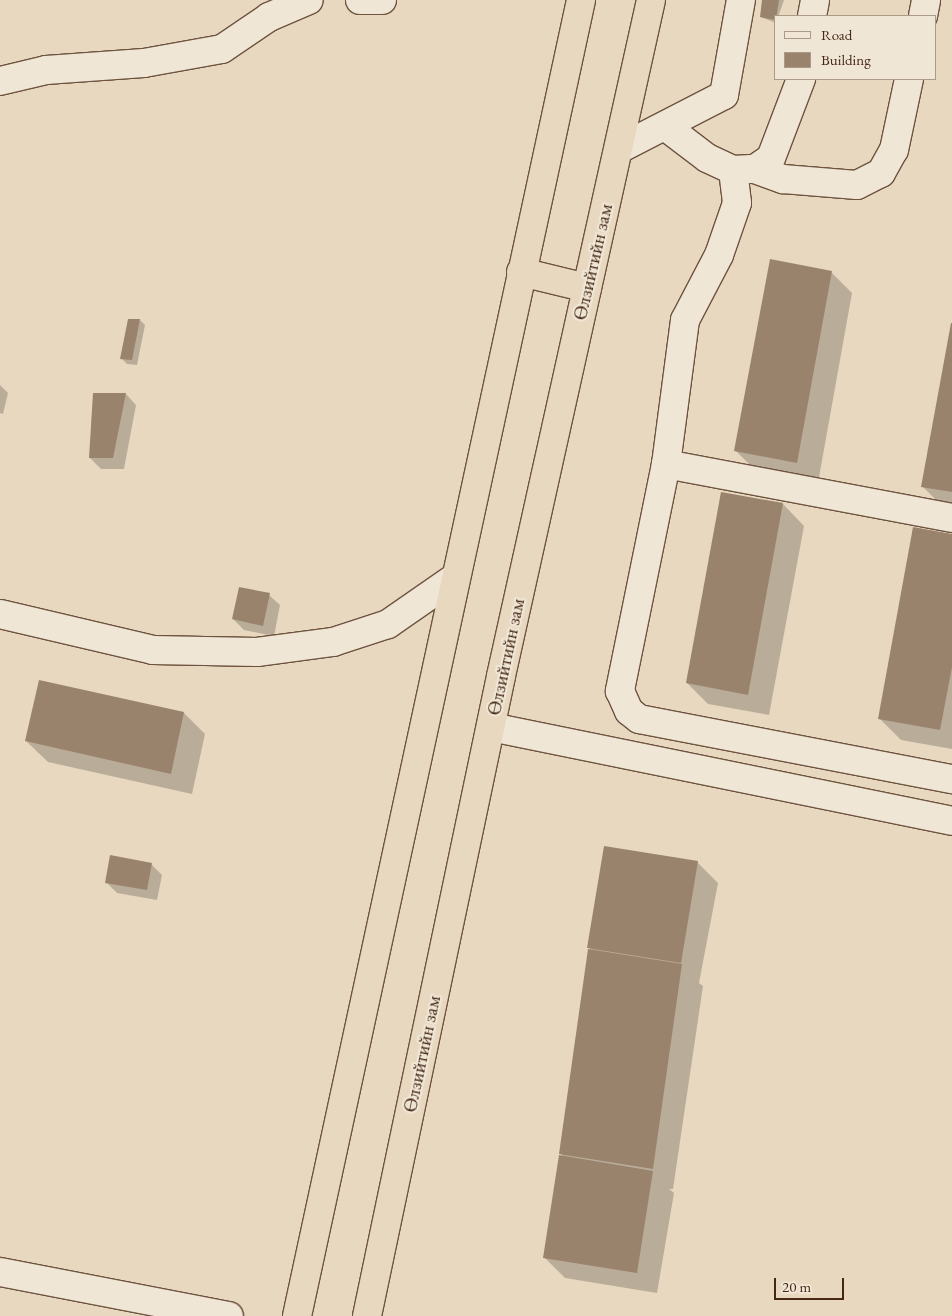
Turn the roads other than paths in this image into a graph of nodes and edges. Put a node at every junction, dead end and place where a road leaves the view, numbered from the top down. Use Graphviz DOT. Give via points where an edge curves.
graph roads {
  1 [pos="309,0"];
  2 [pos="360,0"];
  3 [pos="382,0"];
  4 [pos="580,0"];
  5 [pos="651,0"];
  6 [pos="741,0"];
  7 [pos="815,0"];
  8 [pos="926,0"];
  9 [pos="812,15"];
  10 [pos="923,15"];
  11 [pos="801,80"];
  12 [pos="910,80"];
  13 [pos="0,81"];
  14 [pos="665,126"];
  15 [pos="619,149"];
  16 [pos="744,170"];
  17 [pos="521,272"];
  18 [pos="586,288"];
  19 [pos="666,464"];
  20 [pos="952,518"];
  21 [pos="453,579"];
  22 [pos="0,614"];
  23 [pos="491,727"];
  24 [pos="952,779"];
  25 [pos="952,821"];
  26 [pos="0,1272"];
  27 [pos="212,1315"];
  28 [pos="297,1316"];
  29 [pos="367,1316"];
  1 -- 13 [label="street" via="269,17 222,49 144,62 46,70"];
  2 -- 3 [label="street"];
  4 -- 17 [label="highway"];
  5 -- 15 [label="highway, Өлзийтийн зам"];
  6 -- 14 [label="street" via="724,95"];
  7 -- 9 [label="street"];
  8 -- 10 [label="street"];
  11 -- 16 [label="street" via="771,158"];
  12 -- 16 [label="street" via="894,150 881,173 857,185 783,179"];
  14 -- 15 [label="street"];
  14 -- 16 [label="street" via="707,158"];
  15 -- 18 [label="highway, Өлзийтийн зам"];
  16 -- 19 [label="street" via="737,203 719,255 684,320"];
  17 -- 18 [label="highway"];
  17 -- 21 [label="highway"];
  18 -- 23 [label="highway, Өлзийтийн зам"];
  19 -- 20 [label="street"];
  19 -- 24 [label="street" via="620,691 629,711 639,719"];
  21 -- 22 [label="street" via="388,624 333,642 257,652 153,650"];
  21 -- 28 [label="highway"];
  23 -- 25 [label="street"];
  23 -- 29 [label="highway, Өлзийтийн зам"];
  26 -- 27 [label="street"];
}
